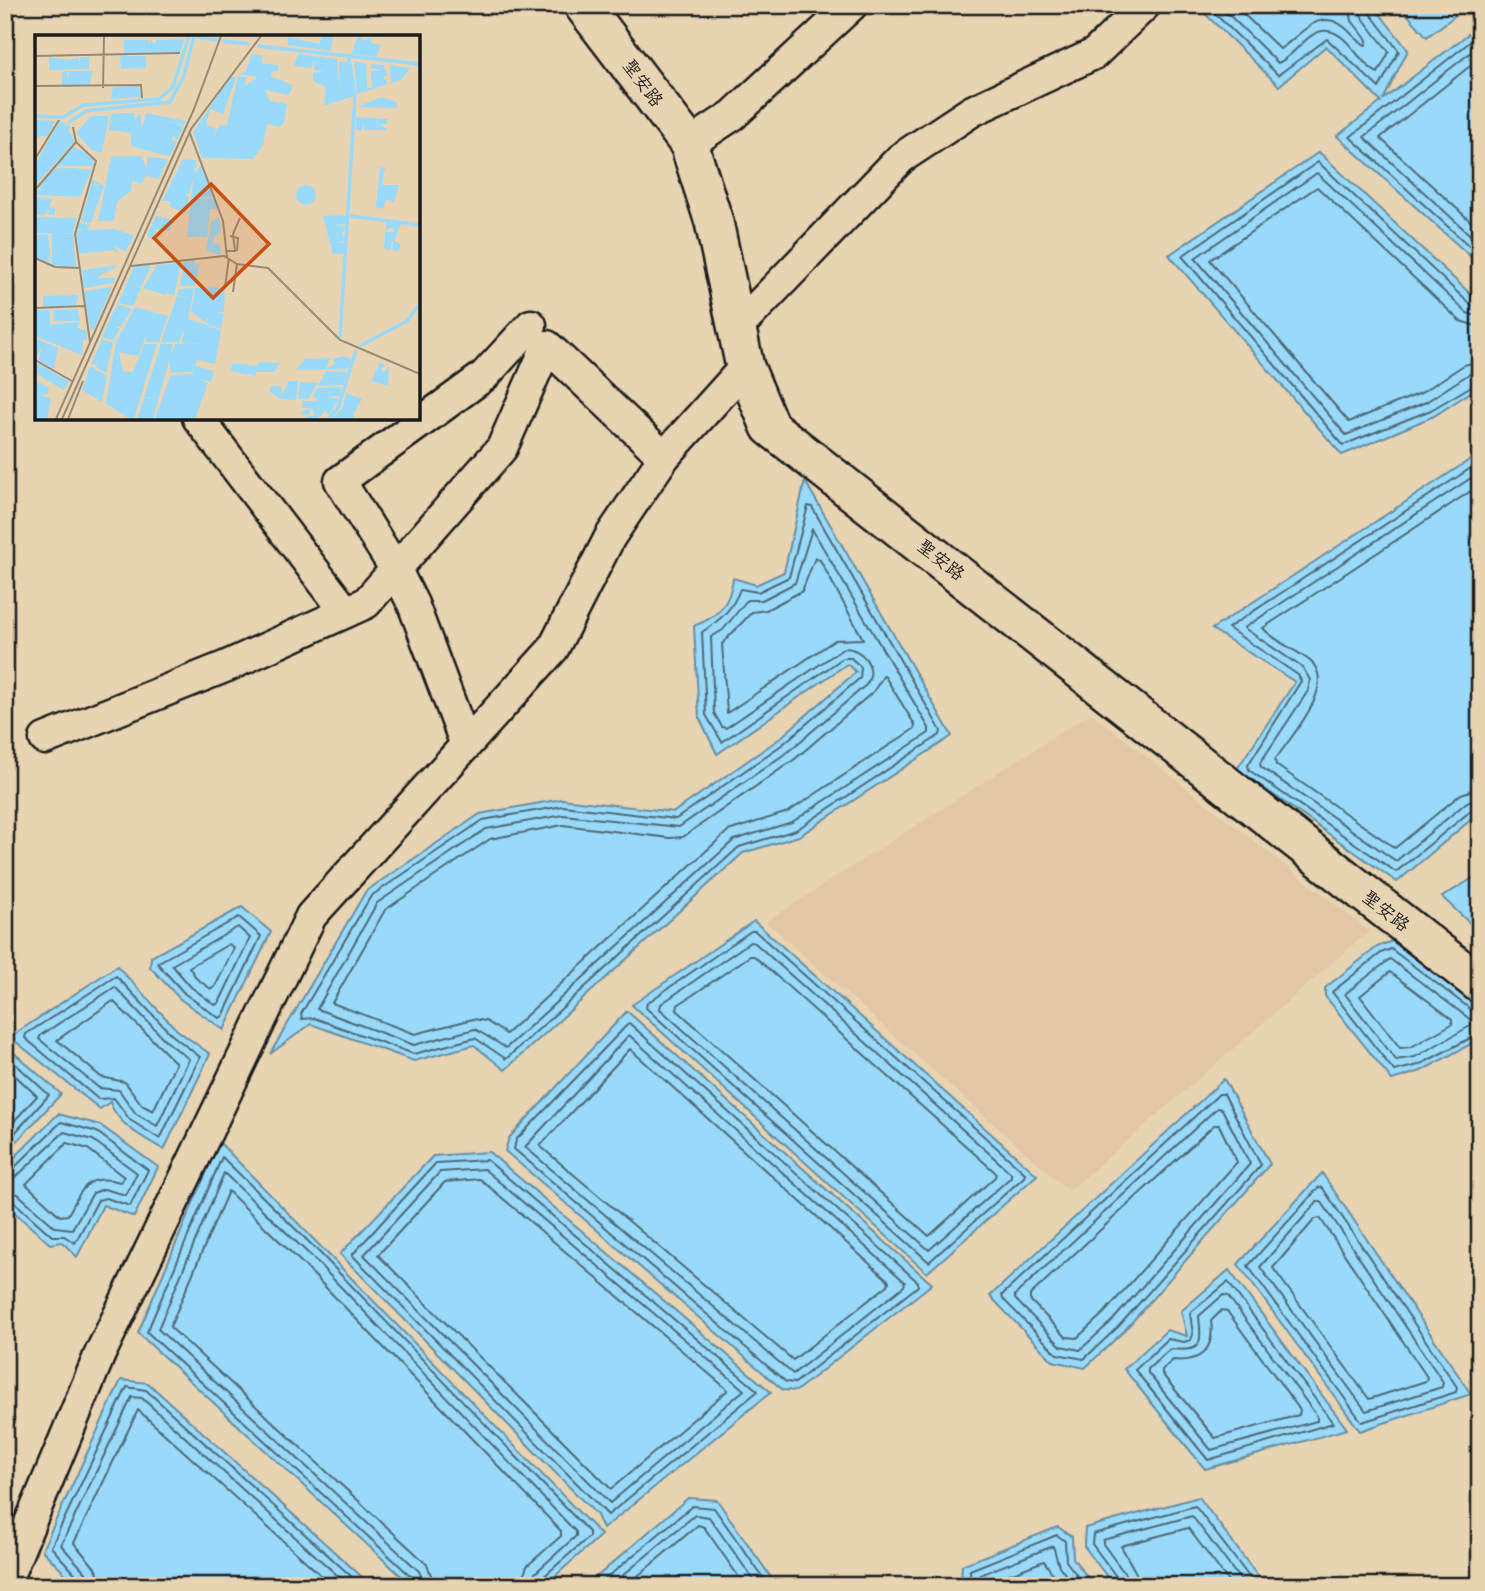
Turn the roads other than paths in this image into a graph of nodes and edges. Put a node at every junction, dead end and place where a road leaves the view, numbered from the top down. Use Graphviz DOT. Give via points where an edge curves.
graph roads {
  1 [pos="583,5"];
  2 [pos="852,5"];
  3 [pos="1145,5"];
  4 [pos="689,144"];
  5 [pos="531,326"];
  6 [pos="738,327"];
  7 [pos="746,367"];
  8 [pos="200,420"];
  9 [pos="664,457"];
  10 [pos="396,570"];
  11 [pos="346,612"];
  12 [pos="45,739"];
  13 [pos="466,745"];
  14 [pos="1480,984"];
  15 [pos="5,1583"];
  1 -- 4 [label="street, 聖安路"];
  2 -- 4 [label="street" via="733,114"];
  3 -- 6 [label="street" via="1094,54 972,111 901,158"];
  4 -- 6 [label="street, 聖安路" via="714,222"];
  5 -- 10 [label="street" via="484,376 340,481"];
  6 -- 7 [label="street, 聖安路"];
  7 -- 9 [label="street"];
  7 -- 14 [label="street, 聖安路" via="770,427"];
  8 -- 11 [label="street"];
  9 -- 10 [label="street" via="547,346 502,448"];
  9 -- 13 [label="street" via="610,537 553,649"];
  10 -- 11 [label="street" via="366,603"];
  10 -- 13 [label="street"];
  11 -- 12 [label="street"];
  13 -- 15 [label="street" via="311,916 100,1354"];
}
